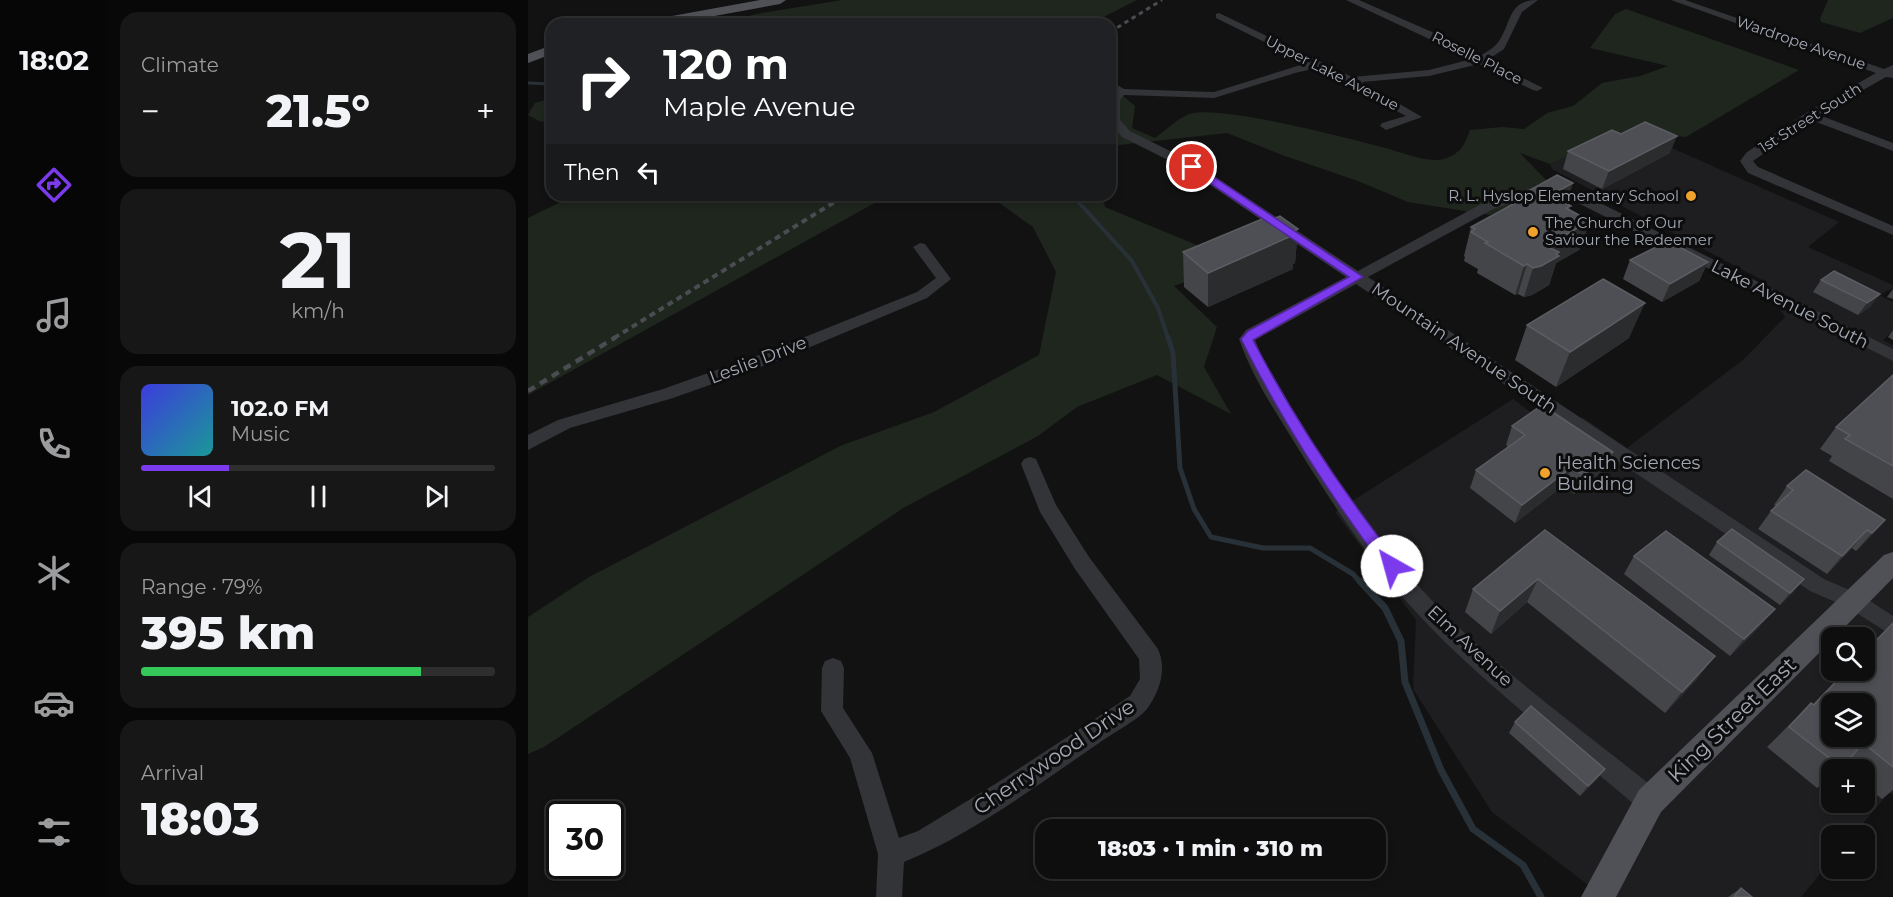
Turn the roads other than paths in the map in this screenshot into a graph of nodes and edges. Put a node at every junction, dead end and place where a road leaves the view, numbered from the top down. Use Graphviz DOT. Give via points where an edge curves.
graph roads {
  1 [pos="780,0"];
  2 [pos="1351,0"];
  3 [pos="1676,0"];
  4 [pos="1524,1"];
  5 [pos="1219,16"];
  6 [pos="682,18"];
  7 [pos="546,52"];
  8 [pos="1481,58"];
  9 [pos="528,59"];
  10 [pos="1317,65"];
  11 [pos="1891,72"];
  12 [pos="1350,80"];
  13 [pos="1116,88"];
  14 [pos="1537,88"];
  15 [pos="1810,115"];
  16 [pos="1116,123"];
  17 [pos="1386,126"];
  18 [pos="1893,147"];
  19 [pos="1893,231"];
  20 [pos="920,247"];
  21 [pos="1357,277"];
  22 [pos="1893,356"];
  23 [pos="528,442"];
  24 [pos="1030,464"];
  25 [pos="1893,562"];
  26 [pos="1854,601"];
  27 [pos="1893,627"];
  28 [pos="833,668"];
  29 [pos="1650,801"];
  30 [pos="891,854"];
  31 [pos="890,897"];
  32 [pos="1598,897"];
  1 -- 6 [label="main road"];
  2 -- 8 [label="street, Roselle Place"];
  3 -- 11 [label="street, Wardrope Avenue"];
  4 -- 8 [label="street" via="1501,46"];
  5 -- 10 [label="street, Upper Lake Avenue"];
  7 -- 9 [label="main road"];
  8 -- 12 [label="street" via="1467,65 1421,74"];
  8 -- 14 [label="street, Roselle Place" via="1490,67"];
  10 -- 12 [label="street, Upper Lake Avenue"];
  10 -- 13 [label="street" via="1215,95"];
  11 -- 15 [label="street, 1st Street South"];
  12 -- 17 [label="street, Upper Lake Avenue" via="1416,117"];
  15 -- 18 [label="street"];
  15 -- 19 [label="street, 1st Street South" via="1746,161 1753,170"];
  16 -- 21 [label="street, Mountain Avenue South" via="1144,144 1192,167"];
  20 -- 23 [label="street, Leslie Drive" via="944,279 916,299 698,383 564,424"];
  21 -- 22 [label="street, Lake Avenue South" via="1488,206 1535,191 1558,191 1573,195"];
  21 -- 26 [label="street, Mountain Avenue South" via="1817,585"];
  21 -- 29 [label="street, Elm Avenue" via="1247,339 1275,395 1308,451 1404,582 1460,641"];
  24 -- 30 [label="street, Cherrywood Drive" via="1047,507 1082,563 1150,656 1151,680 1138,703 927,840"];
  25 -- 26 [label="main road, King Street East"];
  26 -- 27 [label="street, Mountain Avenue South"];
  26 -- 29 [label="main road, King Street East"];
  28 -- 30 [label="street" via="832,711 860,753"];
  29 -- 32 [label="main road, King Street East"];
  30 -- 31 [label="street"];
}
